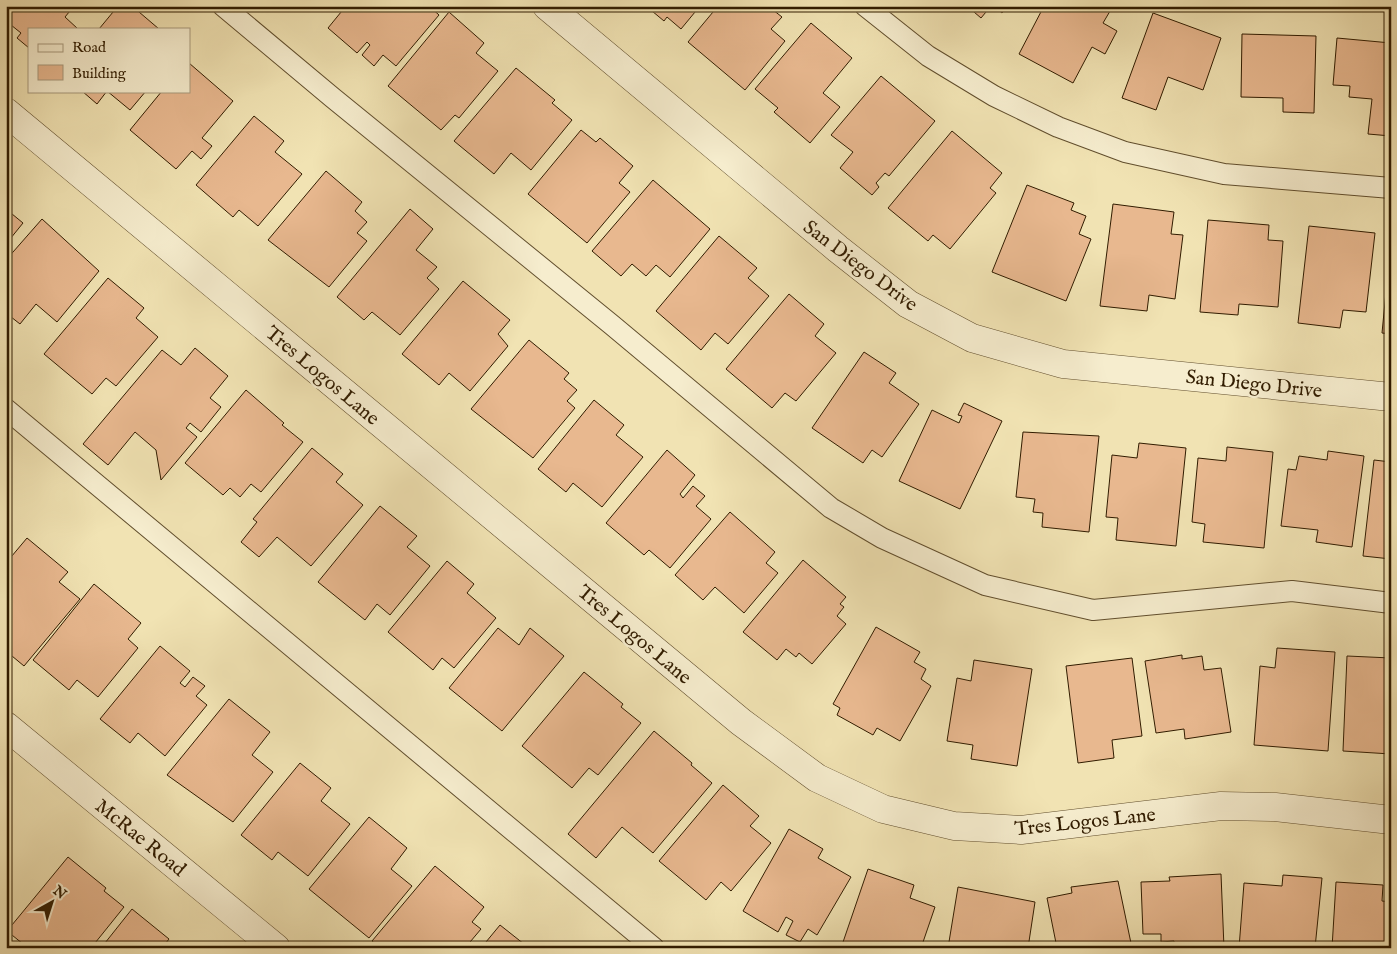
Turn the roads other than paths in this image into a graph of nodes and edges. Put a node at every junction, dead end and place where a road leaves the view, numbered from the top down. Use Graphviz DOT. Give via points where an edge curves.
graph roads {
  1 [pos="223,6"];
  2 [pos="547,6"];
  3 [pos="865,6"];
  4 [pos="6,112"];
  5 [pos="1391,188"];
  6 [pos="1391,398"];
  7 [pos="6,409"];
  8 [pos="1391,603"];
  9 [pos="6,726"];
  10 [pos="1391,820"];
  11 [pos="276,948"];
  12 [pos="654,948"];
  1 -- 8 [label="lane" via="831,508 882,538 985,585 1093,610 1292,591"];
  2 -- 6 [label="street, San Diego Drive" via="861,268 908,304 972,338 1063,364"];
  3 -- 5 [label="lane" via="928,56 994,96 1125,152 1224,174"];
  4 -- 10 [label="street, Tres Logos Lane" via="741,722 817,778 883,809 954,826 1021,830 1221,806 1275,807"];
  7 -- 12 [label="lane"];
  9 -- 11 [label="street, McRae Road"];
}
